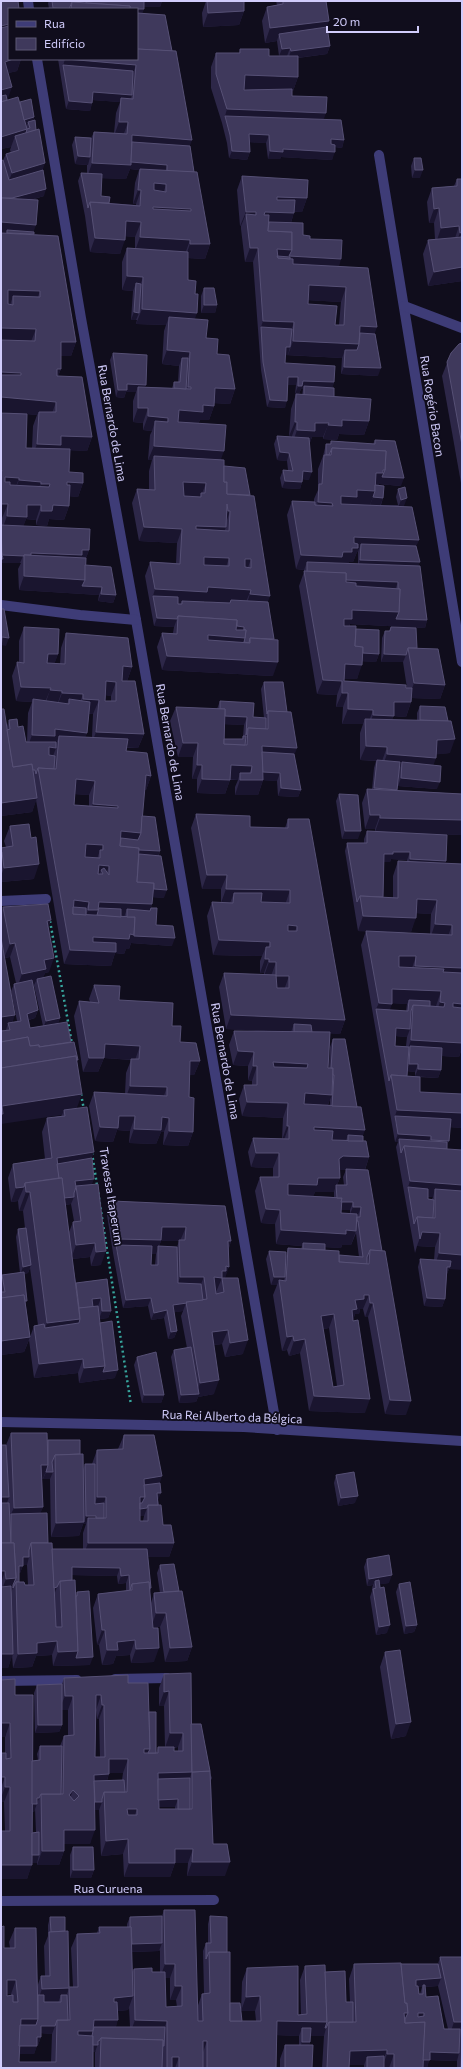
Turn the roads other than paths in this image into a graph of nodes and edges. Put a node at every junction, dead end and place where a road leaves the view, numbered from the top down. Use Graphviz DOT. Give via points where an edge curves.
graph roads {
  1 [pos="37,60"];
  2 [pos="379,155"];
  3 [pos="404,306"];
  4 [pos="462,328"];
  5 [pos="1,605"];
  6 [pos="136,620"];
  7 [pos="462,660"];
  8 [pos="46,899"];
  9 [pos="1,901"];
  10 [pos="1,1422"];
  11 [pos="277,1430"];
  12 [pos="462,1442"];
  13 [pos="167,1678"];
  14 [pos="104,1679"];
  15 [pos="88,1680"];
  16 [pos="1,1681"];
  17 [pos="214,1900"];
  18 [pos="1,1901"];
  1 -- 6 [label="street, Rua Bernardo de Lima"];
  2 -- 3 [label="street, Rua Rogério Bacon"];
  3 -- 4 [label="street"];
  3 -- 7 [label="street, Rua Rogério Bacon"];
  5 -- 6 [label="street"];
  6 -- 11 [label="street, Rua Bernardo de Lima"];
  8 -- 9 [label="street"];
  10 -- 11 [label="street, Rua Rei Alberto da Bélgica" via="244,1427"];
  11 -- 12 [label="street, Rua Rei Alberto da Bélgica"];
  13 -- 14 [label="street"];
  15 -- 16 [label="street"];
  17 -- 18 [label="street, Rua Curuena"];
}
